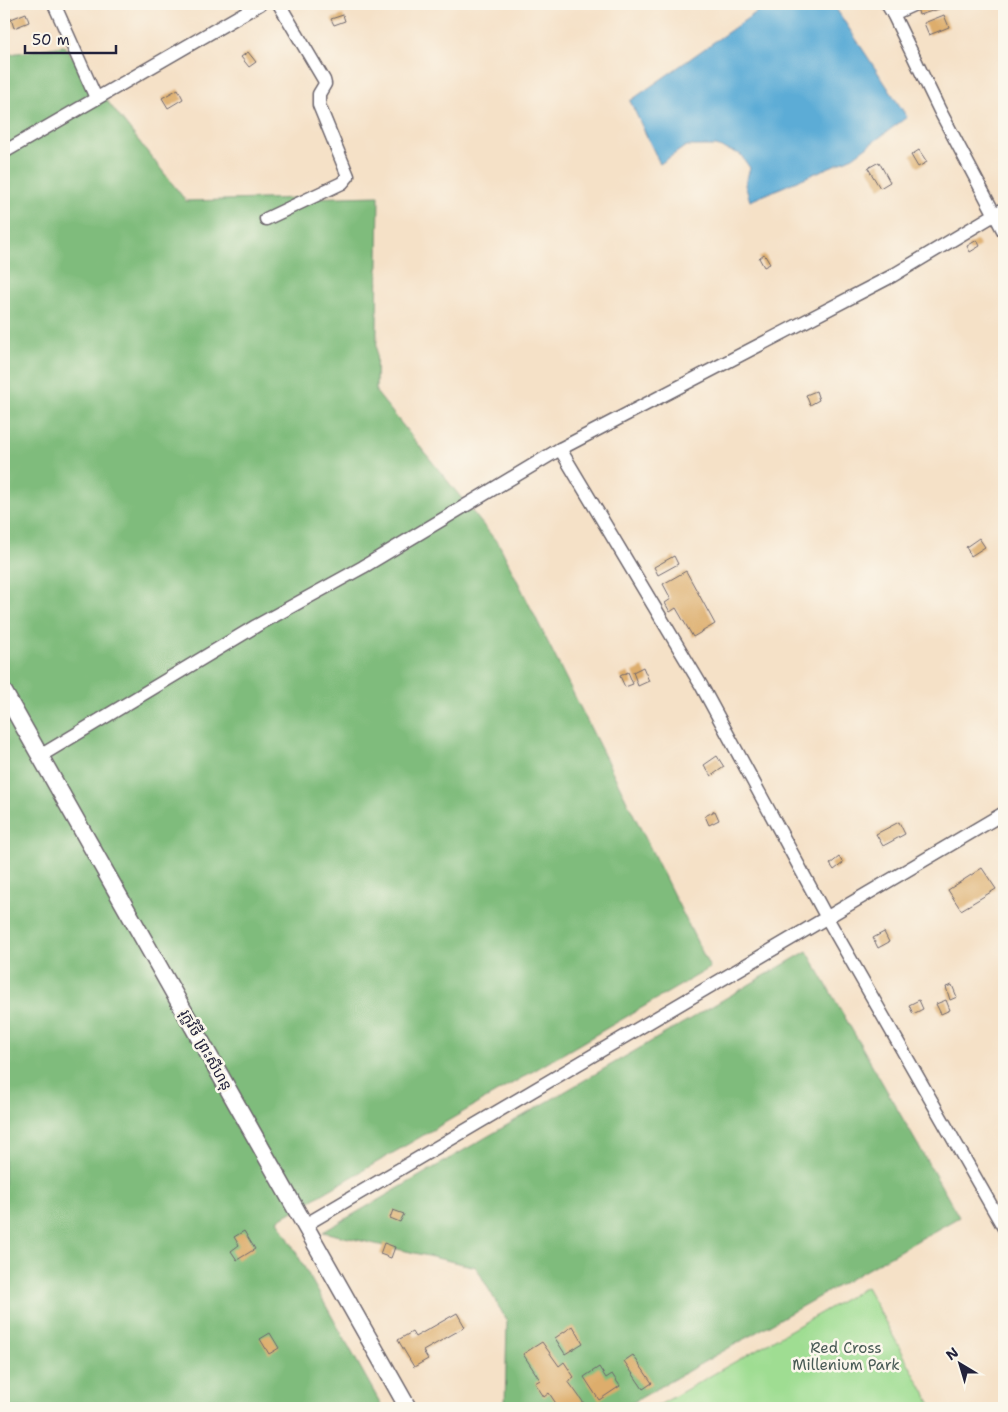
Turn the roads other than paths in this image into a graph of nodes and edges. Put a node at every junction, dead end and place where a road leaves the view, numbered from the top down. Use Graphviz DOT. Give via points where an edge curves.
graph roads {
  1 [pos="54,4"];
  2 [pos="260,4"];
  3 [pos="280,4"];
  4 [pos="915,4"];
  5 [pos="890,9"];
  6 [pos="96,98"];
  7 [pos="4,152"];
  8 [pos="999,211"];
  9 [pos="266,219"];
  10 [pos="1004,232"];
  11 [pos="560,449"];
  12 [pos="4,692"];
  13 [pos="40,756"];
  14 [pos="1004,813"];
  15 [pos="826,918"];
  16 [pos="305,1225"];
  17 [pos="1004,1228"];
  18 [pos="408,1408"];
  1 -- 6 [label="street"];
  2 -- 6 [label="street"];
  3 -- 9 [label="street" via="324,80 319,105 348,176 342,183"];
  4 -- 5 [label="street"];
  5 -- 8 [label="street" via="940,111"];
  6 -- 7 [label="street"];
  8 -- 10 [label="street"];
  8 -- 11 [label="street" via="892,276"];
  11 -- 13 [label="street"];
  11 -- 15 [label="street" via="701,685"];
  12 -- 13 [label="street, រុក្ខវិថី ព្រះសីហនុ"];
  13 -- 16 [label="street, រុក្ខវិថី ព្រះសីហនុ"];
  14 -- 15 [label="street"];
  15 -- 16 [label="street"];
  15 -- 17 [label="street"];
  16 -- 18 [label="street, រុក្ខវិថី ព្រះសីហនុ"];
}
